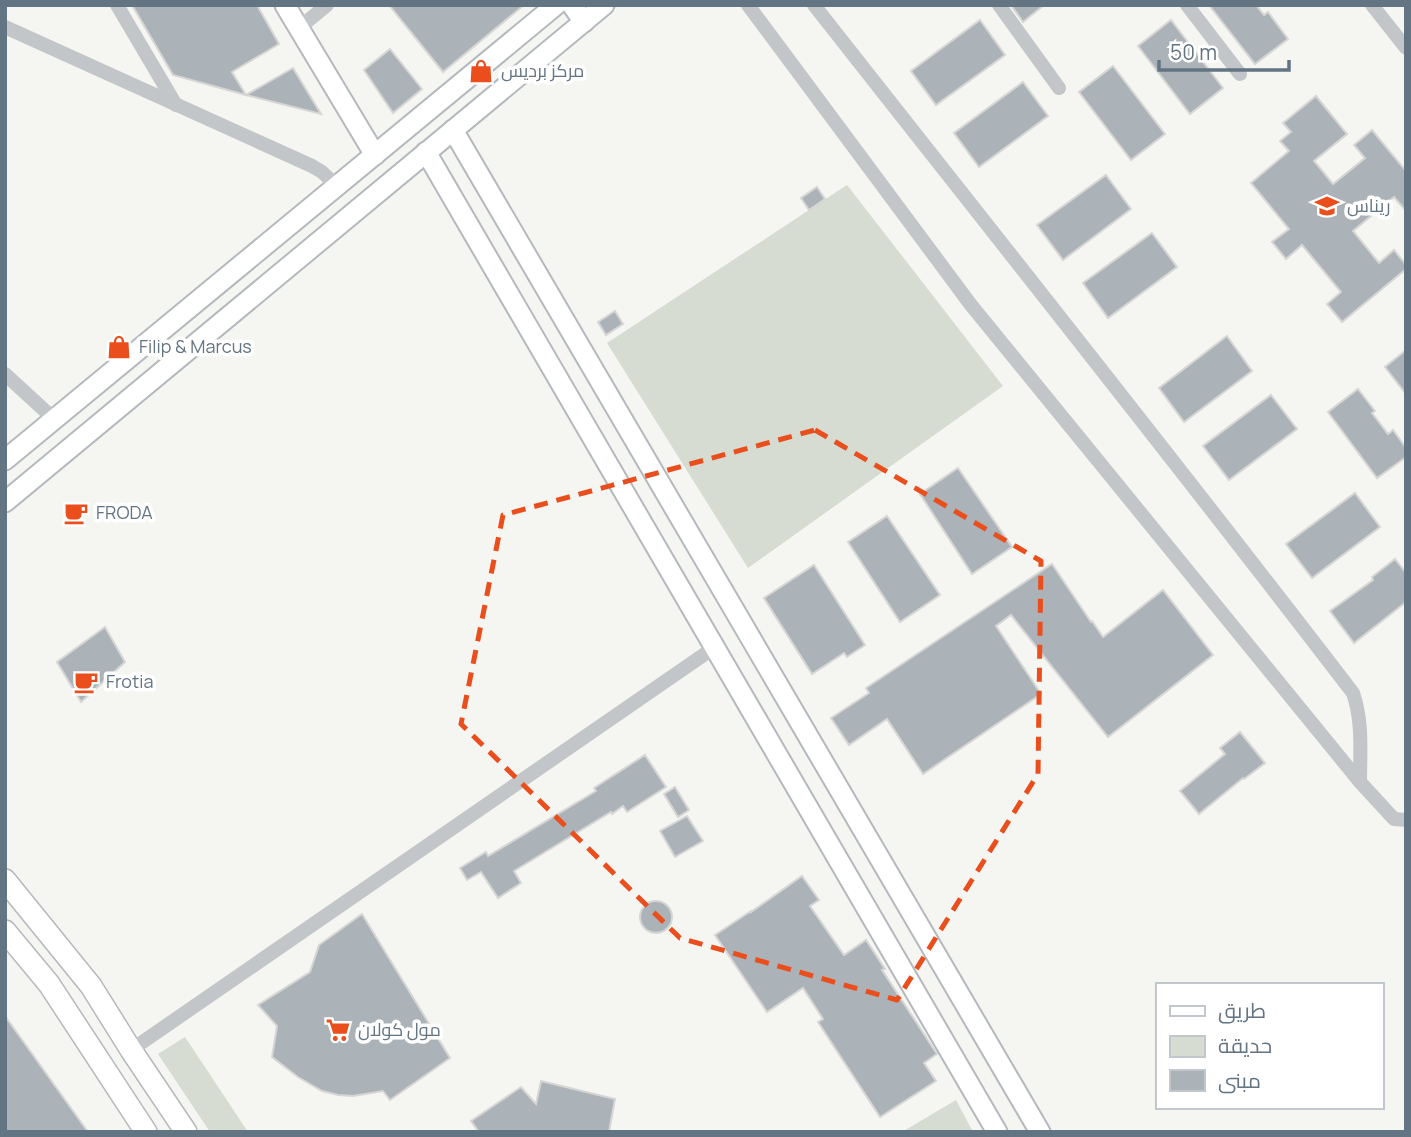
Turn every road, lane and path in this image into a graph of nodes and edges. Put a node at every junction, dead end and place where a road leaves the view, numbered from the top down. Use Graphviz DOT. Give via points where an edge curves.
graph roads {
  1 [pos="117,5"];
  2 [pos="285,5"];
  3 [pos="327,5"];
  4 [pos="556,5"];
  5 [pos="572,5"];
  6 [pos="604,5"];
  7 [pos="748,5"];
  8 [pos="814,5"];
  9 [pos="999,5"];
  10 [pos="1187,5"];
  11 [pos="1372,5"];
  12 [pos="584,22"];
  13 [pos="5,27"];
  14 [pos="299,28"];
  15 [pos="1406,48"];
  16 [pos="1240,74"];
  17 [pos="1059,88"];
  18 [pos="176,105"];
  19 [pos="453,130"];
  20 [pos="426,152"];
  21 [pos="375,155"];
  22 [pos="337,186"];
  23 [pos="5,374"];
  24 [pos="55,420"];
  25 [pos="5,460"];
  26 [pos="5,502"];
  27 [pos="715,647"];
  28 [pos="1360,782"];
  29 [pos="1406,820"];
  30 [pos="5,880"];
  31 [pos="5,931"];
  32 [pos="131,1051"];
  33 [pos="146,1132"];
  34 [pos="186,1132"];
  35 [pos="997,1132"];
  36 [pos="1040,1132"];
  1 -- 18 [label="street"];
  2 -- 14 [label="street"];
  3 -- 14 [label="street"];
  4 -- 21 [label="street"];
  5 -- 12 [label="street"];
  6 -- 12 [label="street"];
  7 -- 28 [label="street" via="971,305"];
  8 -- 28 [label="street" via="1353,693 1359,709"];
  9 -- 17 [label="street"];
  10 -- 16 [label="street"];
  11 -- 15 [label="street"];
  12 -- 19 [label="street"];
  13 -- 18 [label="street"];
  14 -- 21 [label="street"];
  18 -- 22 [label="street" via="312,166"];
  19 -- 20 [label="street"];
  19 -- 36 [label="street"];
  20 -- 26 [label="street"];
  20 -- 27 [label="street"];
  21 -- 22 [label="street"];
  22 -- 24 [label="street"];
  23 -- 24 [label="street"];
  24 -- 25 [label="street"];
  27 -- 32 [label="street"];
  27 -- 35 [label="street"];
  28 -- 29 [label="street" via="1394,819"];
  30 -- 32 [label="main road" via="91,986"];
  31 -- 33 [label="main road" via="49,984"];
  32 -- 34 [label="main road"];
}
